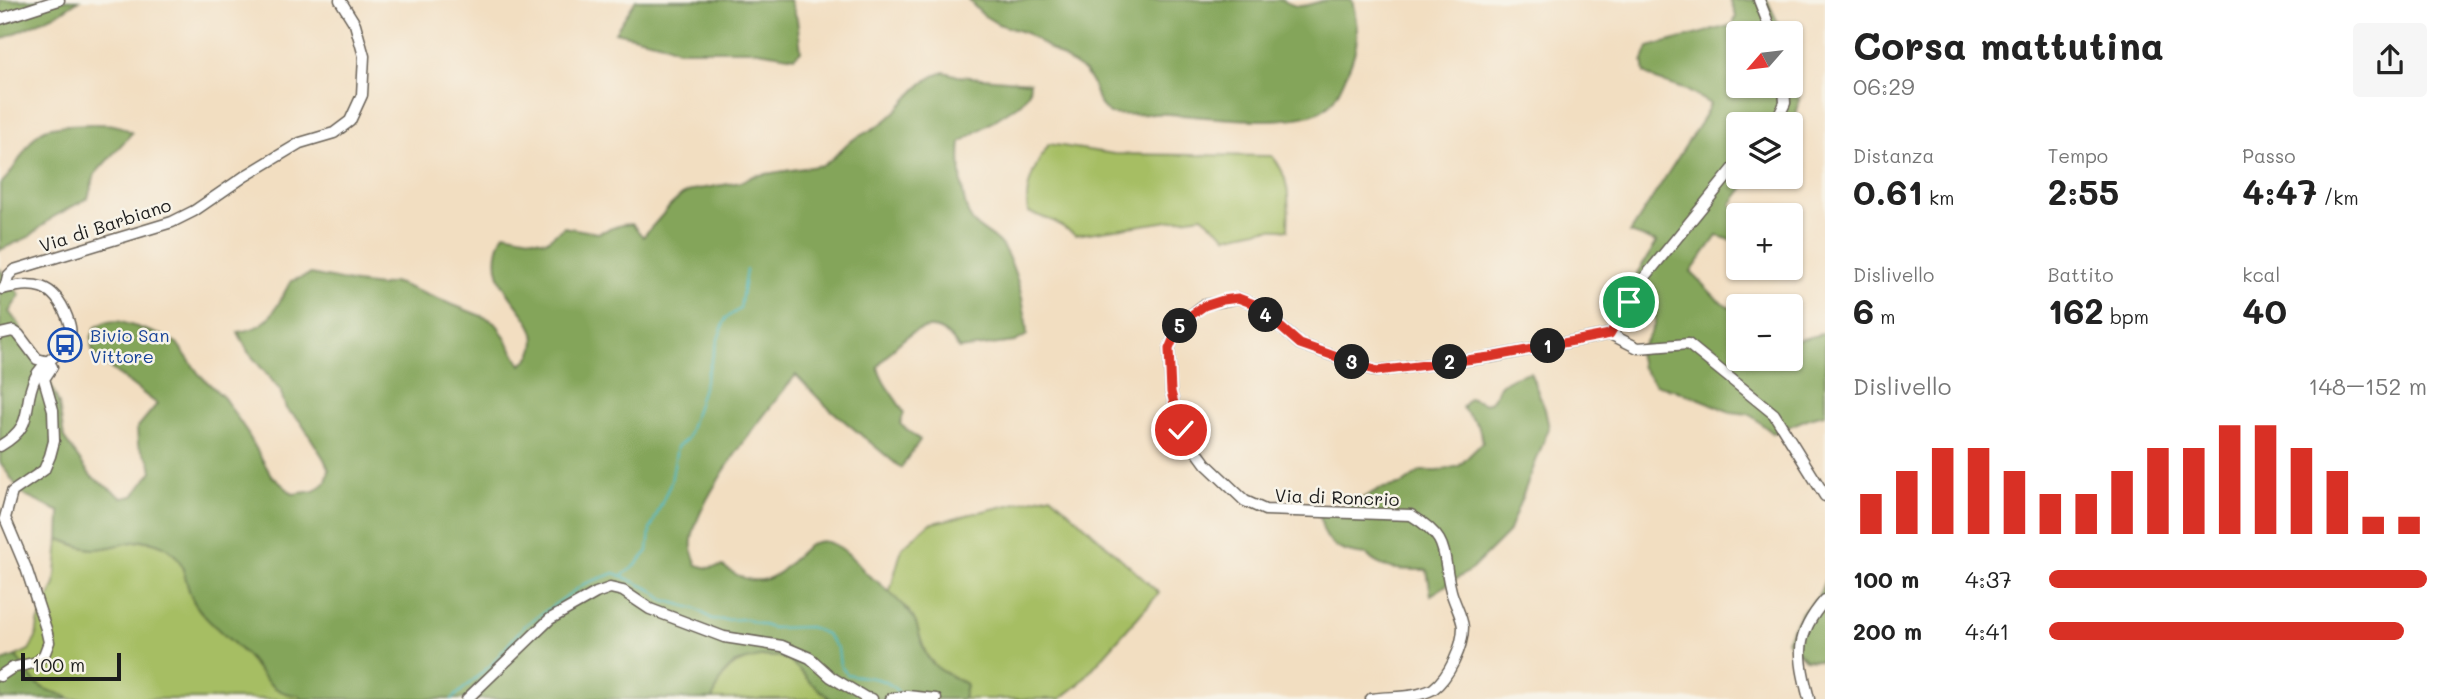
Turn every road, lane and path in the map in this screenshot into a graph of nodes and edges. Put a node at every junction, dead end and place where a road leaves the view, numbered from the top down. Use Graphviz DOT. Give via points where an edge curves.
graph roads {
  1 [pos="59,0"];
  2 [pos="340,0"];
  3 [pos="1759,0"];
  4 [pos="0,19"];
  5 [pos="1767,21"];
  6 [pos="1726,178"];
  7 [pos="2,288"];
  8 [pos="0,334"];
  9 [pos="1610,334"];
  10 [pos="49,362"];
  11 [pos="0,446"];
  12 [pos="1825,496"];
  13 [pos="1825,600"];
  14 [pos="0,676"];
  15 [pos="467,699"];
  16 [pos="872,699"];
  17 [pos="891,699"];
  18 [pos="936,699"];
  19 [pos="1371,699"];
  20 [pos="1809,699"];
  1 -- 4 [label="street"];
  2 -- 7 [label="street, Via di Barbiano" via="355,24 365,56 362,95 350,121 334,133 300,143 172,222 14,270"];
  3 -- 5 [label="street"];
  6 -- 9 [label="street" via="1645,276"];
  7 -- 10 [label="street, Via di Barbiano" via="43,287 59,300 70,335"];
  8 -- 10 [label="street" via="13,331 37,359"];
  9 -- 12 [label="street" via="1638,348 1688,344 1774,414"];
  9 -- 19 [label="street, Via di Roncrio" via="1490,357 1377,371 1300,344 1254,304 1238,298 1204,306 1177,330 1169,349 1171,392 1181,430 1206,464 1245,501 1265,510 1411,515 1430,527 1445,550 1451,591 1463,626 1457,652 1435,687 1417,698"];
  10 -- 11 [label="street" via="36,374 22,428"];
  10 -- 14 [label="street" via="52,367 44,379 54,418 50,456 44,470 12,492 5,518 49,642 37,662"];
  13 -- 20 [label="street" via="1802,636 1800,652"];
  15 -- 16 [label="street" via="550,619 610,588 724,637 782,646 810,658 831,677"];
  17 -- 18 [label="street"];
}
